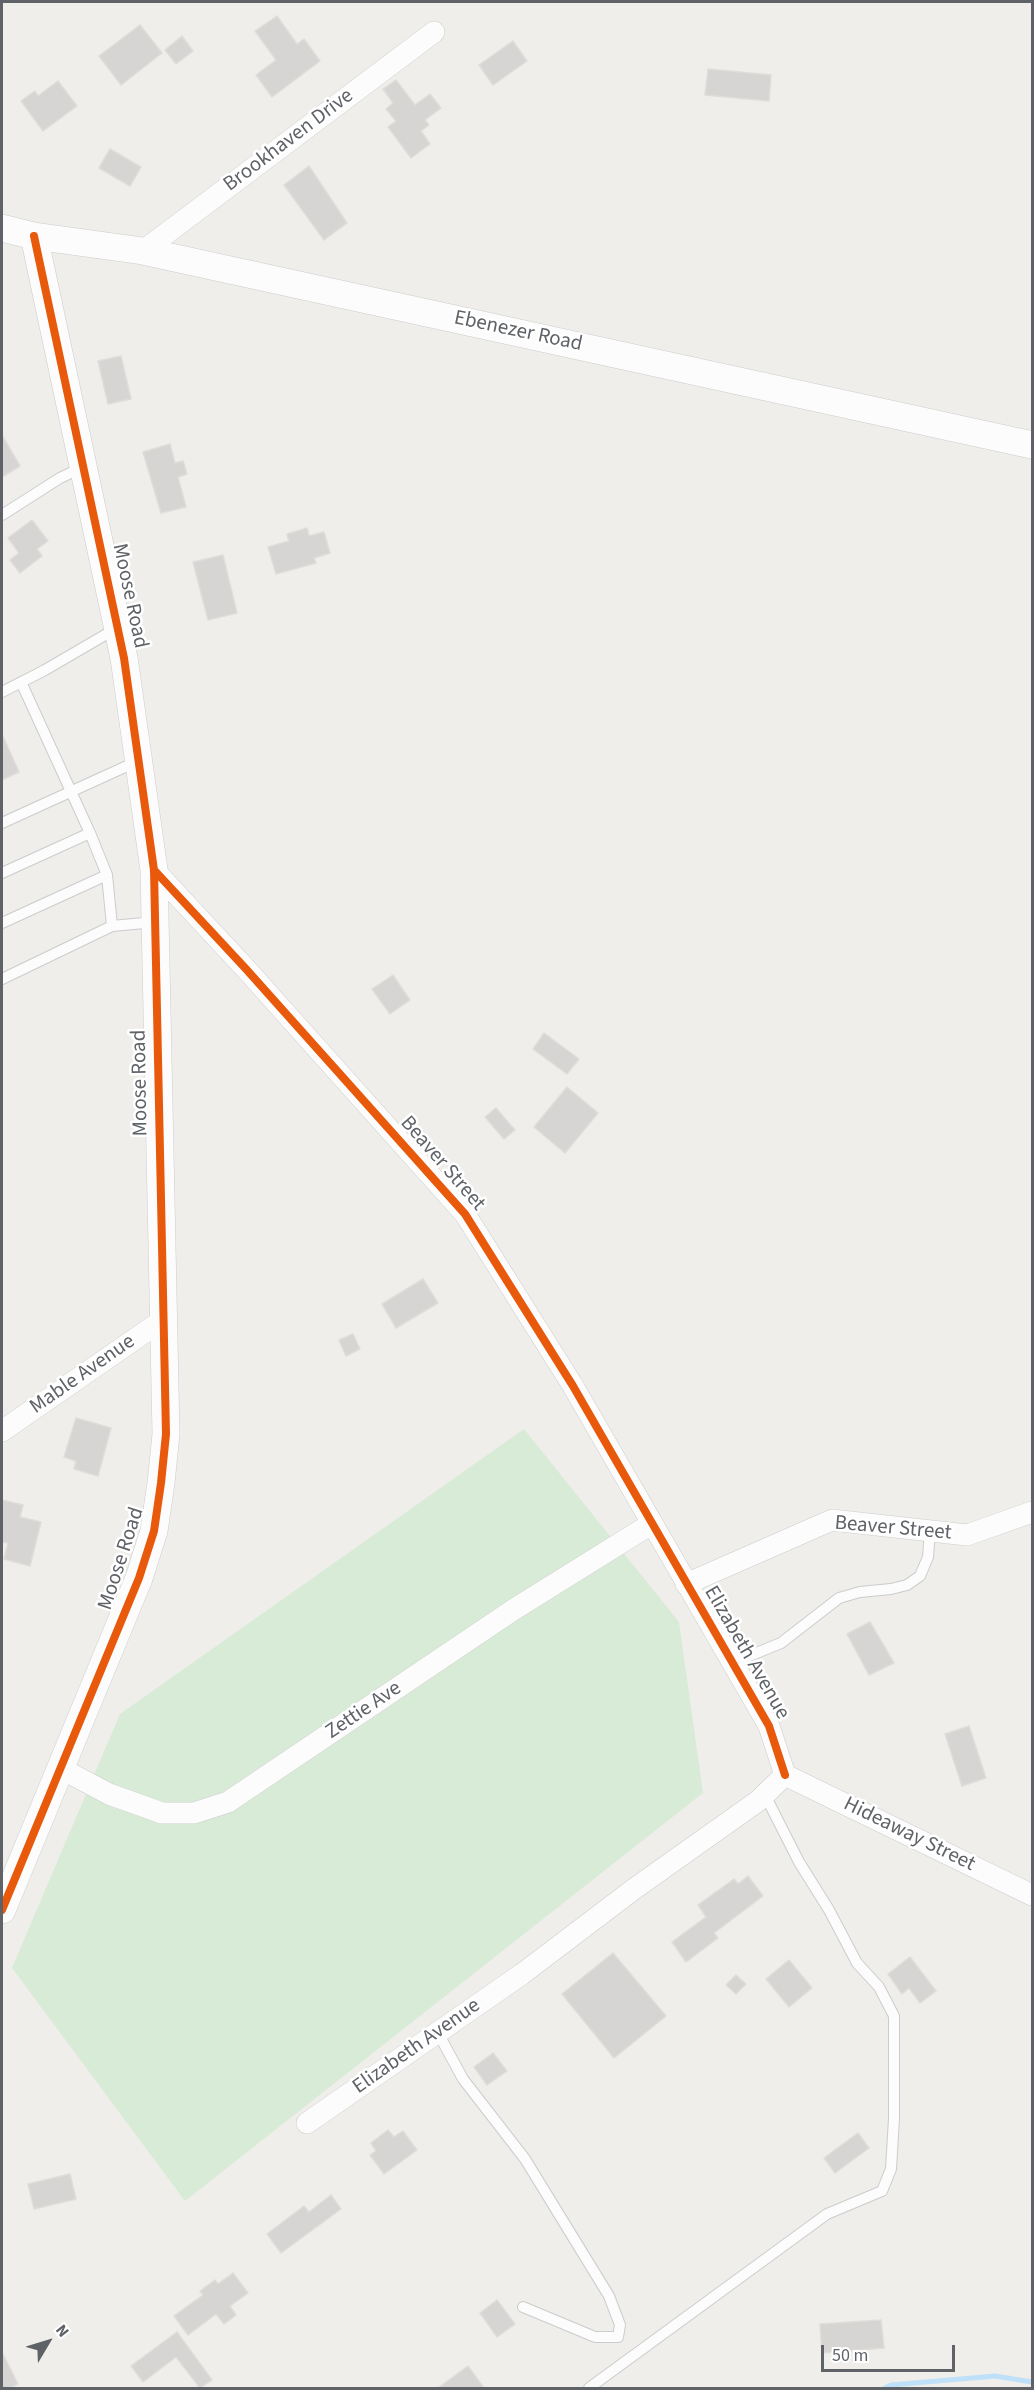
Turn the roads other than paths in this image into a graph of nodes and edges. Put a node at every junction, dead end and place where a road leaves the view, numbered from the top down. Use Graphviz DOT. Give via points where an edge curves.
graph roads {
  1 [pos="434,32"];
  2 [pos="2,228"];
  3 [pos="34,236"];
  4 [pos="144,251"];
  5 [pos="1032,445"];
  6 [pos="83,467"];
  7 [pos="2,515"];
  8 [pos="117,628"];
  9 [pos="21,682"];
  10 [pos="2,692"];
  11 [pos="139,761"];
  12 [pos="71,790"];
  13 [pos="2,823"];
  14 [pos="90,833"];
  15 [pos="154,870"];
  16 [pos="2,873"];
  17 [pos="107,875"];
  18 [pos="156,922"];
  19 [pos="2,923"];
  20 [pos="112,926"];
  21 [pos="2,979"];
  22 [pos="164,1319"];
  23 [pos="2,1431"];
  24 [pos="1032,1512"];
  25 [pos="651,1524"];
  26 [pos="930,1531"];
  27 [pos="686,1584"];
  28 [pos="732,1663"];
  29 [pos="60,1768"];
  30 [pos="785,1775"];
  31 [pos="765,1795"];
  32 [pos="1032,1895"];
  33 [pos="2,1910"];
  34 [pos="438,2033"];
  35 [pos="307,2123"];
  36 [pos="522,2307"];
  37 [pos="589,2388"];
  1 -- 4 [label="street, Brookhaven Drive"];
  2 -- 3 [label="street, Ebenezer Road"];
  3 -- 4 [label="street, Ebenezer Road"];
  3 -- 6 [label="street, Moose Road"];
  4 -- 5 [label="street, Ebenezer Road"];
  6 -- 7 [label="lane"];
  6 -- 8 [label="street, Moose Road"];
  8 -- 9 [label="lane"];
  8 -- 11 [label="street, Moose Road"];
  9 -- 10 [label="lane"];
  9 -- 12 [label="lane"];
  11 -- 12 [label="lane"];
  11 -- 15 [label="street, Moose Road"];
  12 -- 13 [label="lane"];
  12 -- 14 [label="lane"];
  14 -- 16 [label="lane"];
  14 -- 17 [label="lane"];
  15 -- 18 [label="street, Moose Road"];
  15 -- 25 [label="street, Beaver Street" via="465,1214 573,1386"];
  17 -- 19 [label="lane"];
  17 -- 20 [label="lane"];
  18 -- 20 [label="lane"];
  18 -- 22 [label="street, Moose Road"];
  20 -- 21 [label="lane"];
  22 -- 23 [label="street, Mable Avenue"];
  22 -- 29 [label="street, Moose Road" via="165,1434 154,1531 139,1578"];
  24 -- 26 [label="street, Beaver Street" via="967,1535"];
  25 -- 27 [label="street, Beaver Street"];
  25 -- 29 [label="street, Zettie Ave" via="513,1610 228,1802 194,1813 162,1813 109,1794"];
  26 -- 27 [label="street, Beaver Street" via="832,1520"];
  26 -- 28 [label="lane" via="928,1557 920,1576 907,1585 839,1598 781,1643"];
  27 -- 28 [label="street, Elizabeth Avenue"];
  28 -- 30 [label="street, Elizabeth Avenue" via="769,1726"];
  29 -- 33 [label="street, Moose Road"];
  30 -- 31 [label="street, Elizabeth Avenue"];
  30 -- 32 [label="street, Hideaway Street"];
  31 -- 34 [label="street, Elizabeth Avenue"];
  31 -- 37 [label="lane" via="857,1963 879,1987 894,2016 891,2169 882,2191 827,2214"];
  34 -- 35 [label="street, Elizabeth Avenue"];
  34 -- 36 [label="lane" via="463,2079 525,2159 609,2296 621,2325 618,2337 595,2337"];
}
